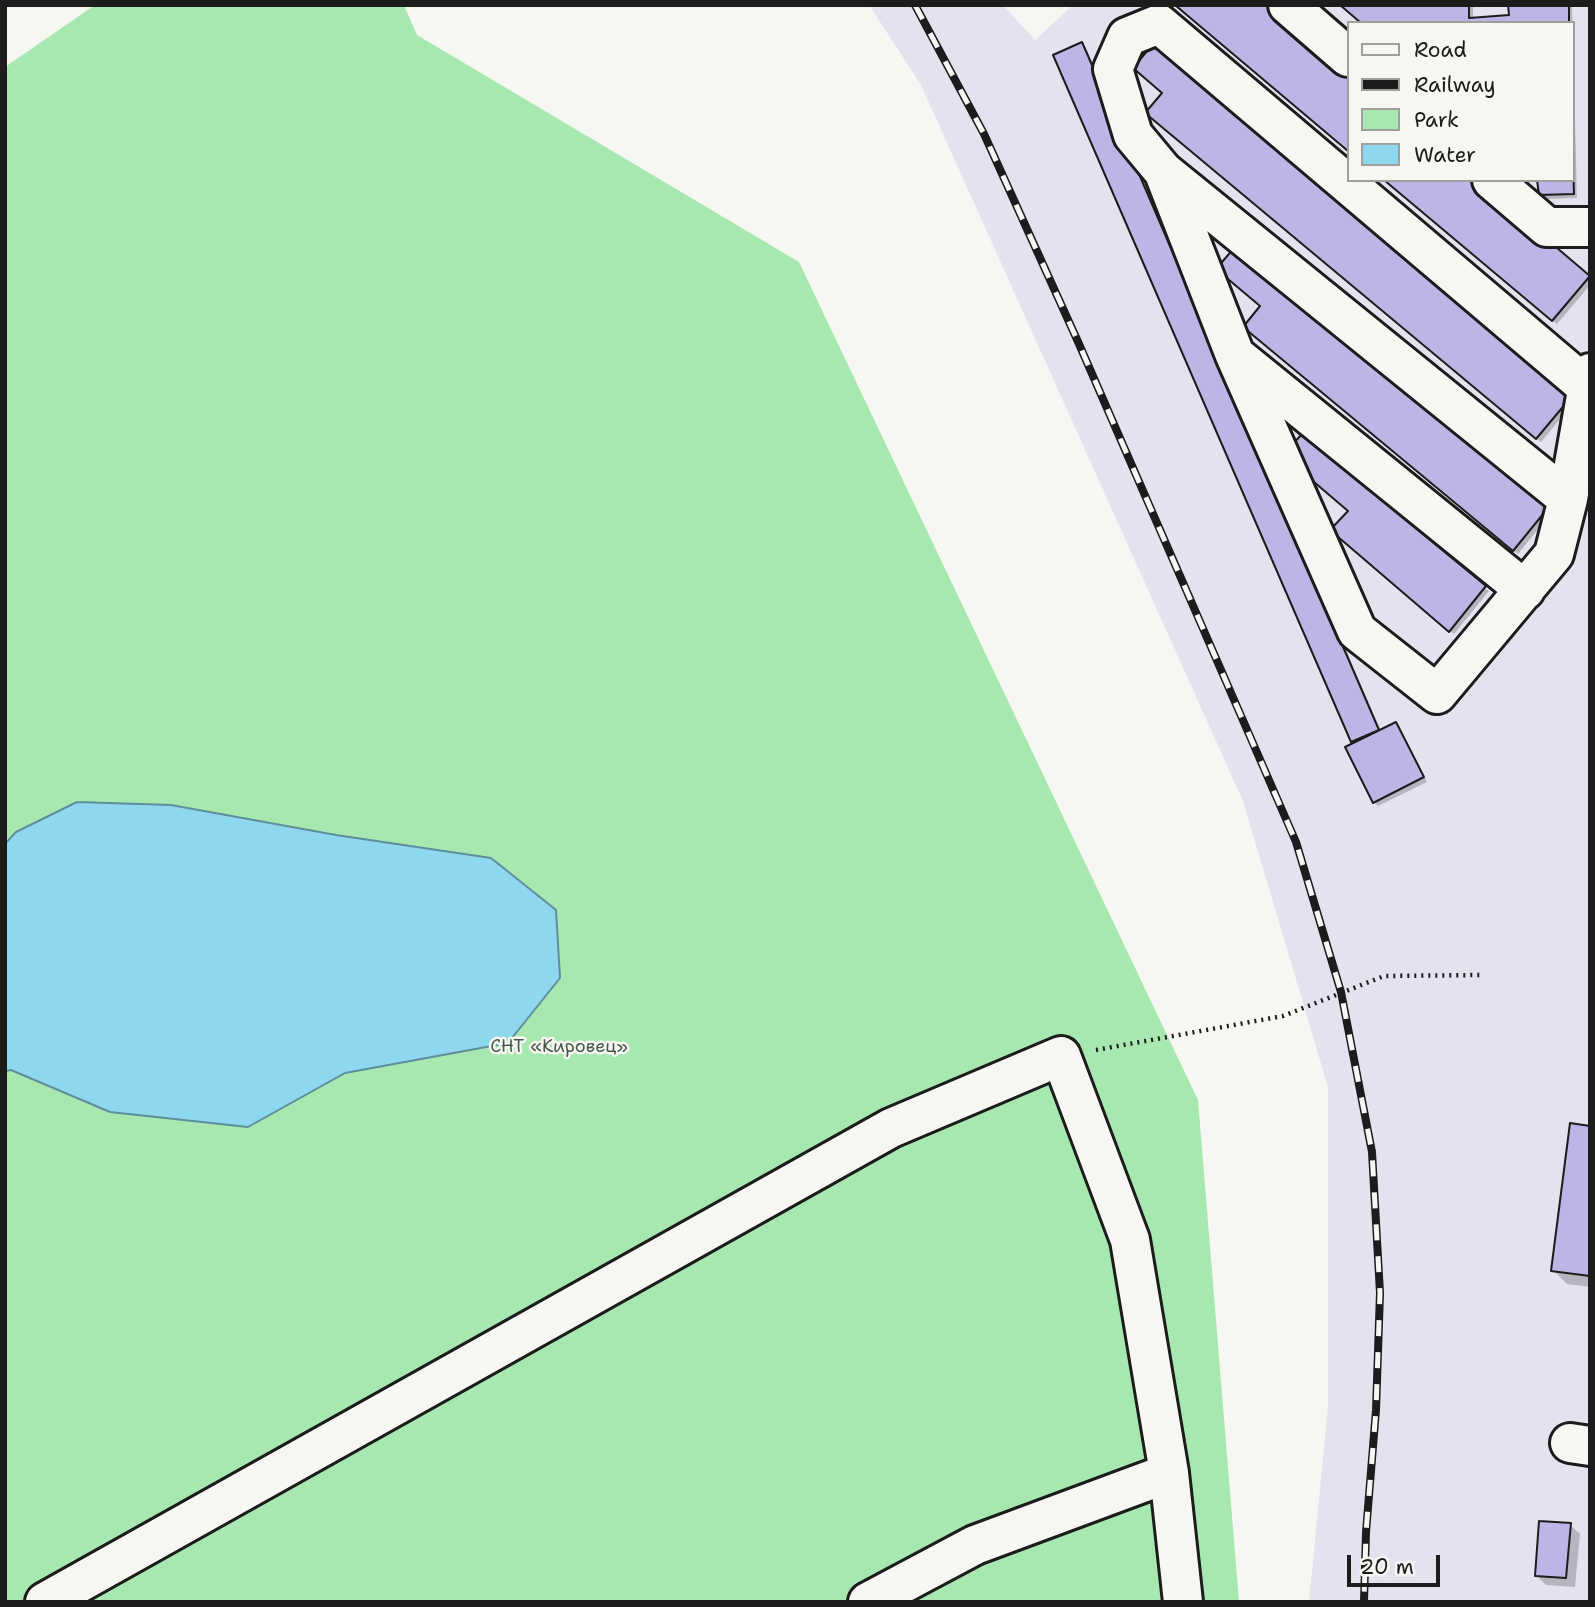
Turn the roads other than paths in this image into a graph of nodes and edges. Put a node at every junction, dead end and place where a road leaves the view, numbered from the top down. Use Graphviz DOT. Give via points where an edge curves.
graph roads {
  1 [pos="1288,5"];
  2 [pos="1346,55"];
  3 [pos="1163,171"];
  4 [pos="1346,179"];
  5 [pos="1349,182"];
  6 [pos="1494,182"];
  7 [pos="1590,228"];
  8 [pos="1235,355"];
  9 [pos="1588,380"];
  10 [pos="1568,499"];
  11 [pos="1525,590"];
  12 [pos="1170,1473"];
  13 [pos="45,1602"];
  14 [pos="869,1602"];
  15 [pos="1183,1602"];
  1 -- 2 [label="lane"];
  3 -- 4 [label="lane" via="1133,135 1113,69 1127,37 1159,24"];
  3 -- 8 [label="lane"];
  3 -- 10 [label="lane"];
  5 -- 9 [label="lane"];
  6 -- 7 [label="lane" via="1547,227"];
  8 -- 11 [label="lane"];
  8 -- 11 [label="lane" via="1357,631 1437,694"];
  9 -- 10 [label="lane"];
  10 -- 11 [label="lane" via="1554,554"];
  12 -- 13 [label="lane" via="1130,1240 1061,1056 891,1128"];
  12 -- 14 [label="lane" via="975,1545"];
  12 -- 15 [label="lane"];
}
